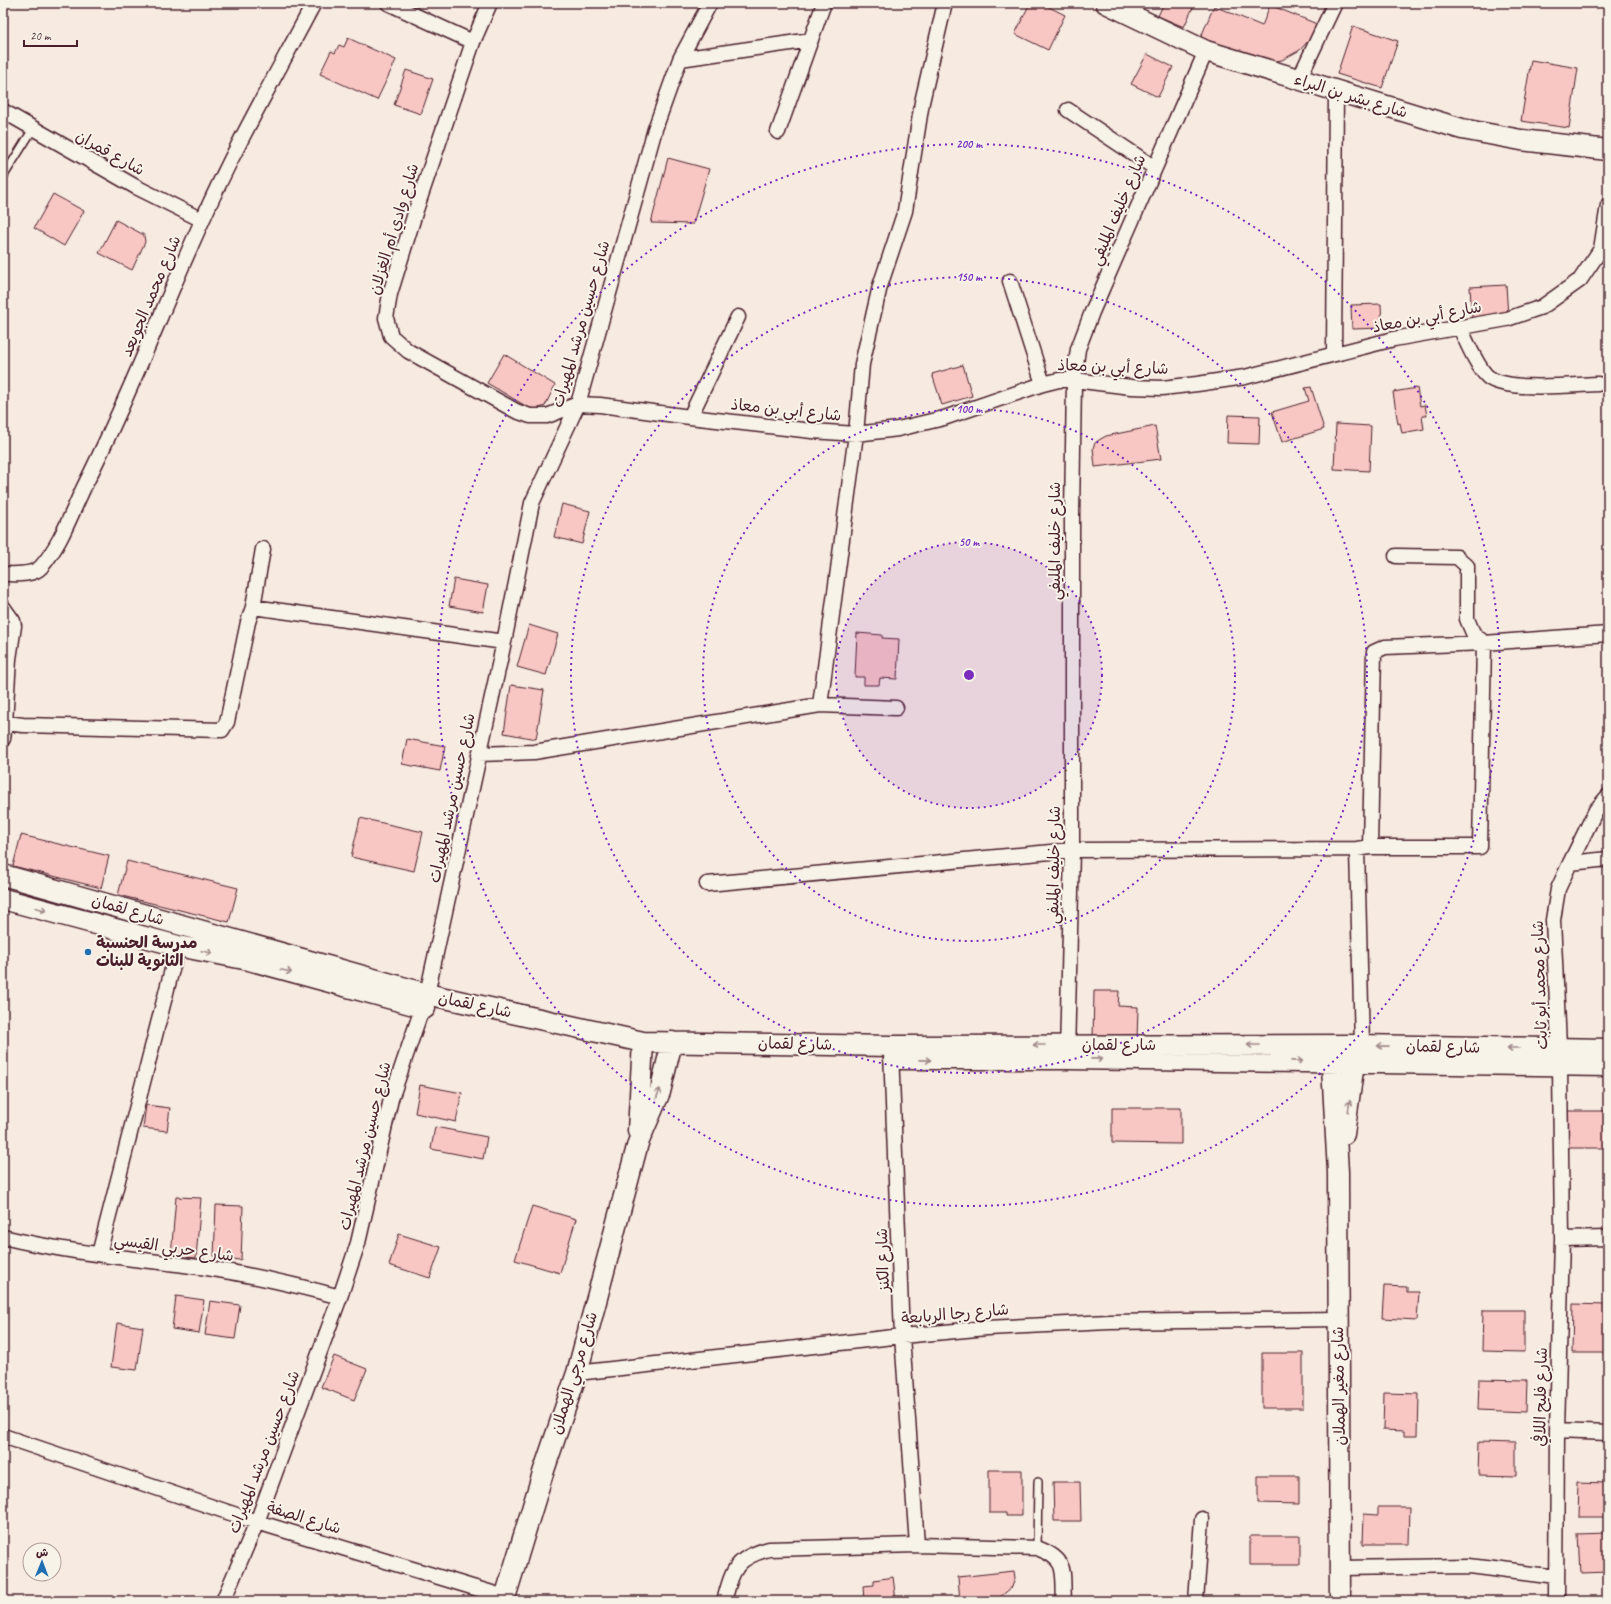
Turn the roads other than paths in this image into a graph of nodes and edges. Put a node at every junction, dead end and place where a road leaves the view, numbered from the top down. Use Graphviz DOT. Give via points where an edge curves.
graph roads {
  1 [pos="314,3"];
  2 [pos="388,3"];
  3 [pos="490,3"];
  4 [pos="710,3"];
  5 [pos="824,3"];
  6 [pos="945,3"];
  7 [pos="1106,3"];
  8 [pos="1335,3"];
  9 [pos="811,40"];
  10 [pos="473,42"];
  11 [pos="1206,51"];
  12 [pos="680,58"];
  13 [pos="1299,79"];
  14 [pos="1336,91"];
  15 [pos="1068,110"];
  16 [pos="3,111"];
  17 [pos="32,129"];
  18 [pos="778,132"];
  19 [pos="1608,150"];
  20 [pos="1155,168"];
  21 [pos="3,178"];
  22 [pos="1608,205"];
  23 [pos="202,220"];
  24 [pos="1010,281"];
  25 [pos="738,317"];
  26 [pos="1460,328"];
  27 [pos="1334,354"];
  28 [pos="1074,380"];
  29 [pos="1042,384"];
  30 [pos="1598,384"];
  31 [pos="578,404"];
  32 [pos="690,417"];
  33 [pos="856,434"];
  34 [pos="263,549"];
  35 [pos="1396,556"];
  36 [pos="3,574"];
  37 [pos="3,607"];
  38 [pos="253,607"];
  39 [pos="1608,634"];
  40 [pos="504,642"];
  41 [pos="1484,643"];
  42 [pos="820,705"];
  43 [pos="896,708"];
  44 [pos="5,723"];
  45 [pos="3,739"];
  46 [pos="479,754"];
  47 [pos="1608,796"];
  48 [pos="1364,848"];
  49 [pos="1072,850"];
  50 [pos="1608,859"];
  51 [pos="1570,863"];
  52 [pos="3,875"];
  53 [pos="708,884"];
  54 [pos="3,899"];
  55 [pos="178,946"];
  56 [pos="425,1001"];
  57 [pos="642,1047"];
  58 [pos="670,1048"];
  59 [pos="1608,1049"];
  60 [pos="1357,1051"];
  61 [pos="1067,1052"];
  62 [pos="891,1053"];
  63 [pos="1331,1054"];
  64 [pos="1559,1058"];
  65 [pos="1608,1066"];
  66 [pos="638,1143"];
  67 [pos="1338,1172"];
  68 [pos="3,1236"];
  69 [pos="1608,1238"];
  70 [pos="1562,1239"];
  71 [pos="99,1254"];
  72 [pos="340,1297"];
  73 [pos="1338,1319"];
  74 [pos="902,1336"];
  75 [pos="577,1373"];
  76 [pos="1557,1431"];
  77 [pos="1608,1433"];
  78 [pos="3,1436"];
  79 [pos="1038,1482"];
  80 [pos="1202,1519"];
  81 [pos="257,1522"];
  82 [pos="917,1545"];
  83 [pos="1036,1548"];
  84 [pos="1340,1568"];
  85 [pos="1556,1577"];
  86 [pos="504,1599"];
  87 [pos="223,1601"];
  88 [pos="724,1601"];
  89 [pos="1064,1601"];
  90 [pos="1196,1601"];
  91 [pos="1340,1601"];
  92 [pos="1556,1601"];
  1 -- 23 [label="street, شارع محمد الجويعد" via="230,161"];
  2 -- 10 [label="street"];
  3 -- 10 [label="street, شارع وادي أم الغزلان"];
  4 -- 12 [label="street, شارع حسين مرشد المهيرات"];
  5 -- 9 [label="street"];
  6 -- 33 [label="street" via="922,102 905,211 880,286 862,364"];
  7 -- 11 [label="street, شارع بشر بن البراء"];
  8 -- 13 [label="street"];
  9 -- 12 [label="street"];
  9 -- 18 [label="street"];
  10 -- 31 [label="street, شارع وادي أم الغزلان" via="390,294 386,318 391,336 408,351 516,411 530,416 547,416"];
  11 -- 13 [label="street, شارع بشر بن البراء"];
  11 -- 20 [label="street, شارع خليف المليفي"];
  12 -- 31 [label="street, شارع حسين مرشد المهيرات" via="655,129"];
  13 -- 14 [label="street, شارع بشر بن البراء"];
  14 -- 19 [label="street, شارع بشر بن البراء" via="1462,129 1521,140"];
  14 -- 27 [label="street"];
  15 -- 20 [label="street"];
  16 -- 17 [label="street, شارع قمران"];
  17 -- 21 [label="lane"];
  17 -- 23 [label="street, شارع قمران" via="136,187"];
  20 -- 28 [label="street, شارع خليف المليفي" via="1078,349"];
  22 -- 26 [label="street, شارع أبي بن معاذ" via="1601,249 1580,280 1542,307 1507,319"];
  23 -- 36 [label="street, شارع محمد الجويعد" via="97,461 54,550 40,569 22,575"];
  24 -- 29 [label="street"];
  25 -- 32 [label="street"];
  26 -- 27 [label="street, شارع أبي بن معاذ" via="1394,339"];
  26 -- 30 [label="street" via="1478,364 1487,376 1497,382 1517,386"];
  27 -- 28 [label="street, شارع أبي بن معاذ" via="1245,377 1162,388"];
  28 -- 29 [label="street, شارع أبي بن معاذ"];
  28 -- 49 [label="street, شارع خليف المليفي"];
  29 -- 33 [label="street, شارع أبي بن معاذ" via="944,418 898,429"];
  31 -- 32 [label="street, شارع أبي بن معاذ"];
  31 -- 40 [label="street, شارع حسين مرشد المهيرات" via="532,503"];
  32 -- 33 [label="street, شارع أبي بن معاذ"];
  33 -- 42 [label="street"];
  34 -- 38 [label="street"];
  35 -- 41 [label="street" via="1457,557 1467,566 1467,619 1473,633"];
  37 -- 44 [label="street" via="14,626 9,658"];
  38 -- 40 [label="street"];
  38 -- 44 [label="street" via="227,722 222,730"];
  39 -- 41 [label="street"];
  40 -- 46 [label="street, شارع حسين مرشد المهيرات"];
  41 -- 48 [label="street" via="1385,648 1374,652"];
  41 -- 48 [label="street" via="1480,847"];
  42 -- 43 [label="street"];
  42 -- 46 [label="street" via="534,752"];
  44 -- 45 [label="street"];
  46 -- 56 [label="street, شارع حسين مرشد المهيرات"];
  47 -- 51 [label="street, شارع محمد أبو ثابت" via="1596,810"];
  48 -- 49 [label="street"];
  48 -- 60 [label="street"];
  49 -- 53 [label="street"];
  49 -- 61 [label="street, شارع خليف المليفي"];
  50 -- 51 [label="street"];
  51 -- 64 [label="street, شارع محمد أبو ثابت" via="1558,889 1553,920"];
  52 -- 56 [label="street, شارع لقمان"];
  54 -- 55 [label="street, شارع لقمان, one-way"];
  55 -- 56 [label="street, شارع لقمان, one-way"];
  55 -- 71 [label="street"];
  56 -- 57 [label="street, شارع لقمان"];
  56 -- 72 [label="street, شارع حسين مرشد المهيرات" via="391,1099 358,1243"];
  57 -- 58 [label="street, شارع لقمان"];
  57 -- 66 [label="street, شارع مرجي الهملان"];
  58 -- 62 [label="street, شارع لقمان"];
  66 -- 58 [label="street, شارع مرجي الهملان, one-way" via="660,1092"];
  59 -- 64 [label="street, شارع لقمان"];
  60 -- 63 [label="street, شارع لقمان"];
  60 -- 64 [label="street, شارع لقمان"];
  67 -- 60 [label="street, شارع مغير الهملان, one-way"];
  61 -- 62 [label="street, شارع لقمان"];
  61 -- 63 [label="street, شارع لقمان"];
  62 -- 74 [label="street, شارع الكنز"];
  63 -- 67 [label="street, شارع مغير الهملان"];
  64 -- 65 [label="street, شارع لقمان"];
  64 -- 70 [label="street, شارع محمد أبو ثابت"];
  66 -- 75 [label="street, شارع مرجي الهملان"];
  67 -- 73 [label="street, شارع مغير الهملان"];
  68 -- 71 [label="street, شارع حربي القيسي"];
  69 -- 70 [label="street"];
  70 -- 76 [label="street, شارع فليح اللافي"];
  71 -- 72 [label="street, شارع حربي القيسي" via="223,1271 289,1283"];
  72 -- 81 [label="street, شارع حسين مرشد المهيرات"];
  73 -- 74 [label="street, شارع رجا الربابعة" via="1109,1322 987,1328"];
  73 -- 84 [label="street, شارع مغير الهملان"];
  74 -- 75 [label="street, شارع رجا الربابعة"];
  74 -- 82 [label="street, شارع الكنز"];
  75 -- 86 [label="street, شارع مرجي الهملان"];
  76 -- 77 [label="street"];
  76 -- 85 [label="street, شارع فليح اللافي"];
  78 -- 81 [label="street, شارع الصفة"];
  79 -- 83 [label="lane"];
  80 -- 90 [label="street"];
  81 -- 86 [label="street, شارع الصفة"];
  81 -- 87 [label="street, شارع حسين مرشد المهيرات"];
  82 -- 83 [label="street"];
  82 -- 88 [label="street" via="770,1549 756,1553 738,1564"];
  83 -- 89 [label="street" via="1051,1555 1062,1566"];
  84 -- 85 [label="street" via="1469,1566"];
  84 -- 91 [label="street, شارع مغير الهملان"];
  85 -- 92 [label="street, شارع فليح اللافي"];
}
